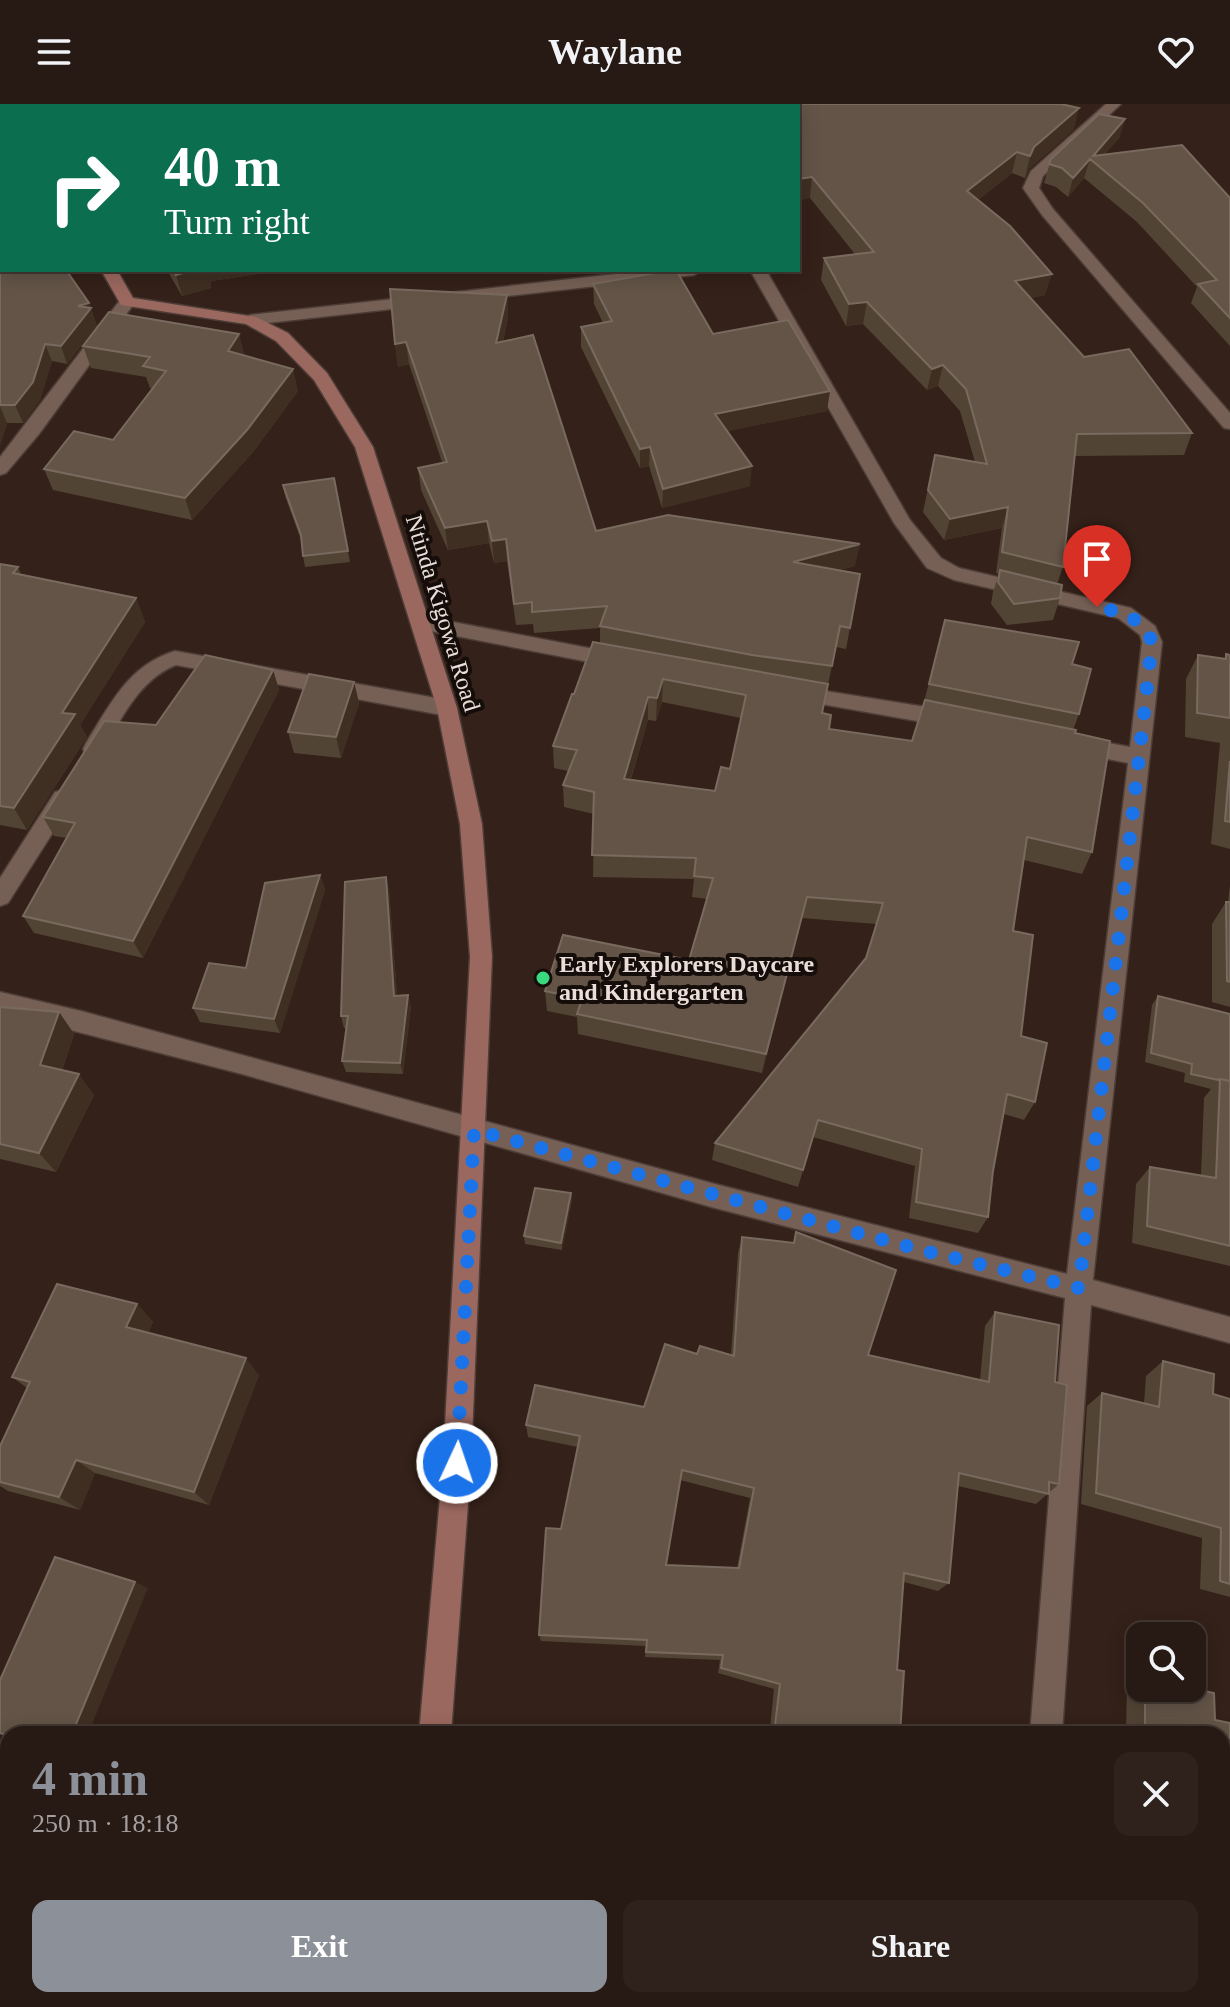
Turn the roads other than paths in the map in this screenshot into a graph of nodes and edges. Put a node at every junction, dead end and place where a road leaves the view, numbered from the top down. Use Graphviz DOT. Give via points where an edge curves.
graph roads {
  1 [pos="1114,104"];
  2 [pos="110,272"];
  3 [pos="676,272"];
  4 [pos="759,272"];
  5 [pos="127,302"];
  6 [pos="250,320"];
  7 [pos="1230,424"];
  8 [pos="0,469"];
  9 [pos="422,623"];
  10 [pos="642,665"];
  11 [pos="779,691"];
  12 [pos="447,708"];
  13 [pos="974,723"];
  14 [pos="1064,742"];
  15 [pos="1139,757"];
  16 [pos="0,897"];
  17 [pos="0,1002"];
  18 [pos="474,1130"];
  19 [pos="1079,1288"];
  20 [pos="1230,1330"];
  21 [pos="436,1726"];
  22 [pos="1047,1726"];
  1 -- 7 [label="street" via="1036,174 1031,188"];
  2 -- 5 [label="street"];
  3 -- 6 [label="street"];
  4 -- 15 [label="street" via="903,523 934,563 954,573 1124,613 1148,631 1152,642"];
  5 -- 6 [label="street, Ntinda Kigowa Road"];
  5 -- 8 [label="street"];
  6 -- 9 [label="street, Ntinda Kigowa Road" via="302,354 364,447"];
  9 -- 10 [label="street"];
  9 -- 12 [label="street, Ntinda Kigowa Road"];
  11 -- 13 [label="street"];
  12 -- 16 [label="street" via="175,658 159,662 137,680"];
  12 -- 18 [label="street, Ntinda Kigowa Road" via="471,824 481,957"];
  14 -- 15 [label="street"];
  15 -- 19 [label="street"];
  17 -- 18 [label="street"];
  18 -- 19 [label="street"];
  18 -- 21 [label="street, Ntinda Kigowa Road" via="457,1463"];
  19 -- 20 [label="street"];
  19 -- 22 [label="street"];
}
